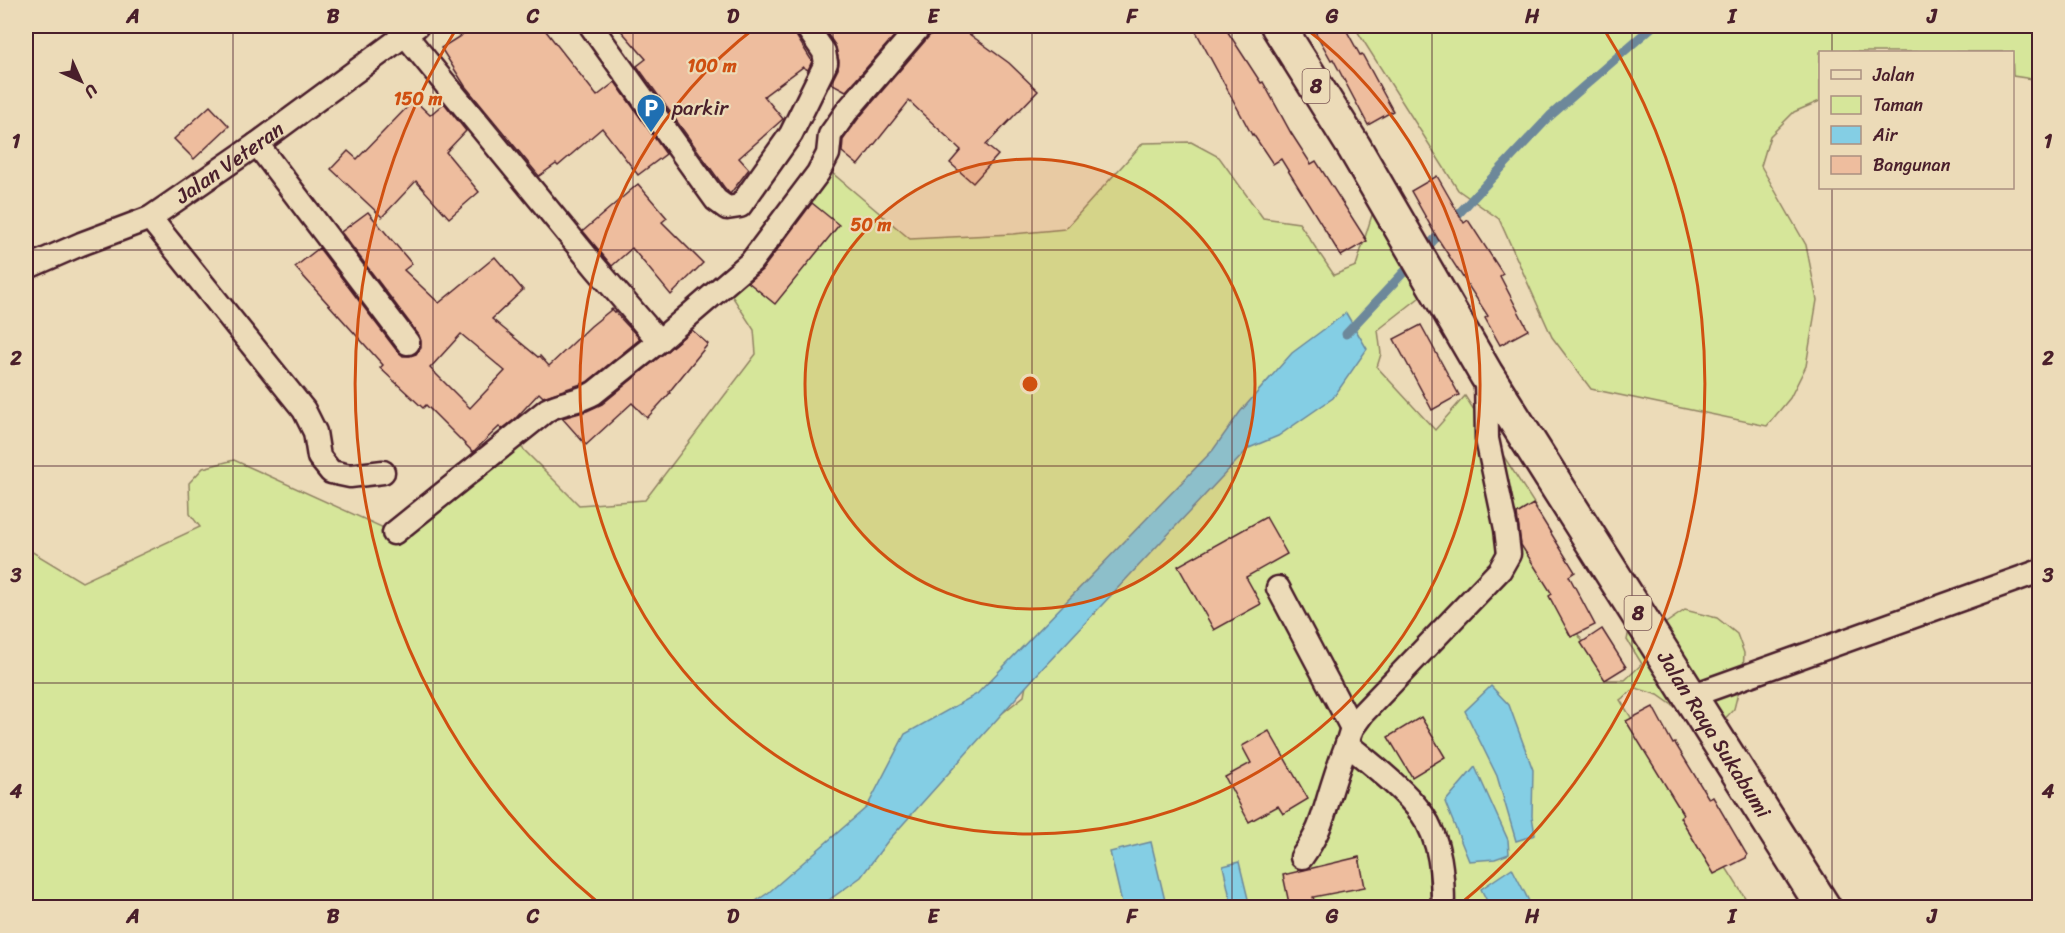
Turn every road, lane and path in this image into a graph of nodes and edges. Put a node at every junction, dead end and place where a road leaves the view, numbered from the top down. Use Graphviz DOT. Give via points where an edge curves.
graph roads {
  1 [pos="591,26"];
  2 [pos="806,26"];
  3 [pos="920,26"];
  4 [pos="1278,26"];
  5 [pos="407,28"];
  6 [pos="257,144"];
  7 [pos="150,218"];
  8 [pos="26,268"];
  9 [pos="659,341"];
  10 [pos="408,343"];
  11 [pos="1486,374"];
  12 [pos="384,472"];
  13 [pos="394,533"];
  14 [pos="2040,572"];
  15 [pos="1278,588"];
  16 [pos="1691,696"];
  17 [pos="1349,736"];
  18 [pos="1302,857"];
  19 [pos="1443,908"];
  20 [pos="1824,908"];
  1 -- 2 [label="street" via="716,200 727,208 740,206 791,134 826,63 824,52"];
  3 -- 9 [label="street" via="847,111 830,135 828,154 818,173 751,262"];
  4 -- 11 [label="highway, Jalan Raya Sukabumi / 8" via="1354,147"];
  5 -- 6 [label="street, Jalan Veteran"];
  5 -- 9 [label="street" via="596,268"];
  6 -- 7 [label="street, Jalan Veteran"];
  6 -- 10 [label="street"];
  7 -- 8 [label="street, Jalan Veteran"];
  7 -- 12 [label="street" via="304,410 315,432 319,457 331,472 350,476"];
  9 -- 13 [label="street" via="585,399 547,410"];
  11 -- 16 [label="highway, Jalan Raya Sukabumi / 8"];
  11 -- 17 [label="street" via="1487,439 1509,554 1500,570 1363,713"];
  14 -- 16 [label="street"];
  15 -- 17 [label="street"];
  16 -- 20 [label="highway, Jalan Raya Sukabumi / 8"];
  17 -- 18 [label="street" via="1324,819"];
  17 -- 19 [label="street" via="1422,814 1434,839 1443,876"];
}
